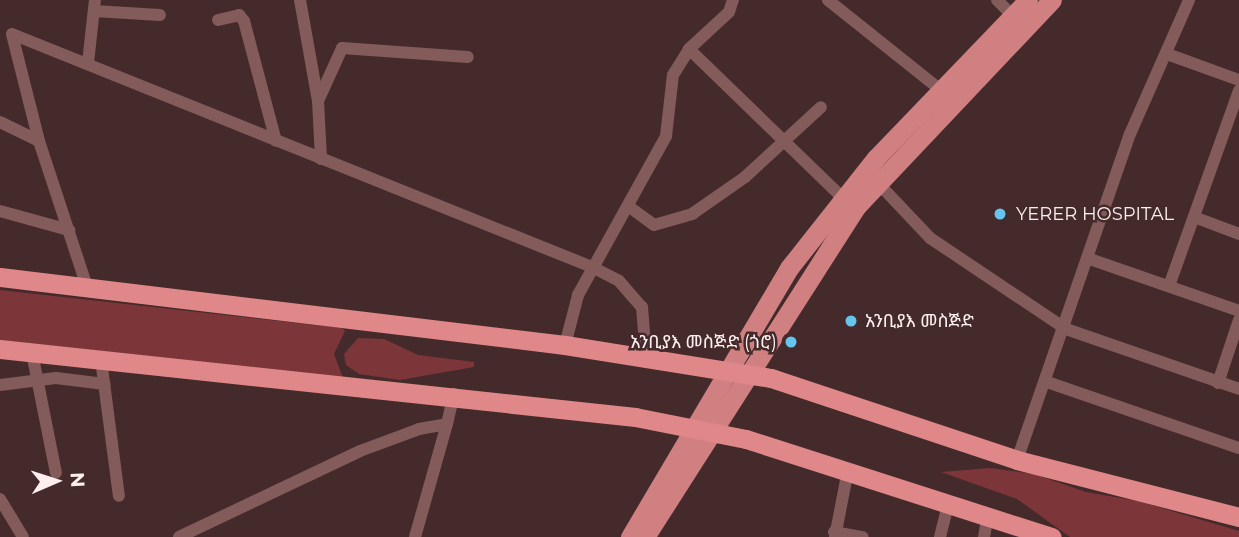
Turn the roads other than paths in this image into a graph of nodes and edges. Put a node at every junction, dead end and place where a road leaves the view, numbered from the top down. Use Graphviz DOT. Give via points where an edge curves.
graph roads {
  1 [pos="300,0"];
  2 [pos="733,0"];
  3 [pos="828,0"];
  4 [pos="997,0"];
  5 [pos="1028,0"];
  6 [pos="1052,0"];
  7 [pos="1189,0"];
  8 [pos="94,5"];
  9 [pos="160,15"];
  10 [pos="1013,16"];
  11 [pos="218,20"];
  12 [pos="0,28"];
  13 [pos="12,34"];
  14 [pos="689,49"];
  15 [pos="1167,54"];
  16 [pos="468,57"];
  17 [pos="88,63"];
  18 [pos="1239,80"];
  19 [pos="1239,90"];
  20 [pos="942,91"];
  21 [pos="318,101"];
  22 [pos="821,107"];
  23 [pos="0,122"];
  24 [pos="39,141"];
  25 [pos="276,141"];
  26 [pos="785,142"];
  27 [pos="321,159"];
  28 [pos="878,183"];
  29 [pos="843,198"];
  30 [pos="628,206"];
  31 [pos="0,211"];
  32 [pos="1194,217"];
  33 [pos="69,230"];
  34 [pos="1239,234"];
  35 [pos="1087,258"];
  36 [pos="592,267"];
  37 [pos="0,277"];
  38 [pos="1169,286"];
  39 [pos="89,290"];
  40 [pos="1239,312"];
  41 [pos="1239,320"];
  42 [pos="1066,329"];
  43 [pos="565,345"];
  44 [pos="0,349"];
  45 [pos="32,353"];
  46 [pos="646,357"];
  47 [pos="101,360"];
  48 [pos="726,370"];
  49 [pos="747,374"];
  50 [pos="34,381"];
  51 [pos="1047,382"];
  52 [pos="1218,383"];
  53 [pos="104,384"];
  54 [pos="0,385"];
  55 [pos="1239,390"];
  56 [pos="454,394"];
  57 [pos="447,424"];
  58 [pos="702,431"];
  59 [pos="1239,448"];
  60 [pos="1017,460"];
  61 [pos="848,470"];
  62 [pos="56,473"];
  63 [pos="119,496"];
  64 [pos="0,499"];
  65 [pos="949,502"];
  66 [pos="988,514"];
  67 [pos="1239,517"];
  68 [pos="834,534"];
  69 [pos="23,537"];
  70 [pos="179,537"];
  71 [pos="415,537"];
  72 [pos="630,537"];
  73 [pos="645,537"];
  74 [pos="863,537"];
  75 [pos="940,537"];
  76 [pos="984,537"];
  77 [pos="1052,537"];
  1 -- 21 [label="street"];
  2 -- 14 [label="street" via="729,12"];
  3 -- 20 [label="street"];
  4 -- 10 [label="street"];
  5 -- 10 [label="main road"];
  6 -- 28 [label="main road"];
  7 -- 15 [label="street"];
  8 -- 9 [label="street"];
  8 -- 17 [label="street"];
  10 -- 20 [label="main road"];
  11 -- 25 [label="street" via="239,15 244,21"];
  12 -- 13 [label="street"];
  13 -- 17 [label="street"];
  13 -- 24 [label="street"];
  14 -- 26 [label="street"];
  14 -- 30 [label="street" via="673,75 666,136"];
  15 -- 18 [label="street"];
  15 -- 35 [label="street" via="1130,134"];
  16 -- 21 [label="street" via="342,48"];
  17 -- 25 [label="street"];
  19 -- 32 [label="street"];
  20 -- 29 [label="main road"];
  21 -- 27 [label="street"];
  22 -- 26 [label="street"];
  23 -- 24 [label="street"];
  24 -- 33 [label="street"];
  25 -- 27 [label="street"];
  26 -- 29 [label="street"];
  26 -- 30 [label="street" via="716,201 692,214 654,225"];
  27 -- 36 [label="street"];
  28 -- 42 [label="street" via="929,238"];
  28 -- 49 [label="main road" via="839,229"];
  29 -- 48 [label="main road" via="789,268"];
  30 -- 36 [label="street"];
  31 -- 33 [label="street"];
  32 -- 34 [label="street"];
  32 -- 38 [label="street"];
  33 -- 39 [label="street"];
  35 -- 38 [label="street"];
  35 -- 42 [label="street"];
  36 -- 43 [label="street" via="578,295"];
  36 -- 46 [label="street" via="619,281 642,307"];
  37 -- 39 [label="highway"];
  38 -- 40 [label="street"];
  39 -- 43 [label="highway"];
  41 -- 52 [label="street"];
  42 -- 51 [label="street"];
  42 -- 52 [label="street"];
  43 -- 46 [label="highway"];
  44 -- 45 [label="highway"];
  45 -- 47 [label="highway"];
  45 -- 50 [label="street"];
  46 -- 48 [label="highway"];
  47 -- 53 [label="street"];
  47 -- 56 [label="highway"];
  48 -- 49 [label="highway"];
  48 -- 58 [label="main road"];
  49 -- 58 [label="main road"];
  49 -- 60 [label="highway"];
  50 -- 53 [label="street"];
  50 -- 54 [label="street"];
  50 -- 62 [label="street"];
  51 -- 59 [label="street"];
  51 -- 60 [label="street"];
  52 -- 55 [label="street"];
  53 -- 63 [label="street"];
  56 -- 57 [label="street"];
  56 -- 58 [label="highway" via="635,417"];
  57 -- 70 [label="street" via="419,429 360,451"];
  57 -- 71 [label="street"];
  58 -- 61 [label="highway" via="746,439"];
  58 -- 72 [label="main road"];
  58 -- 73 [label="main road"];
  60 -- 67 [label="highway"];
  61 -- 65 [label="highway"];
  61 -- 68 [label="street"];
  64 -- 69 [label="street"];
  65 -- 66 [label="highway"];
  65 -- 75 [label="street"];
  66 -- 76 [label="street"];
  66 -- 77 [label="highway"];
  68 -- 74 [label="street"];
}
